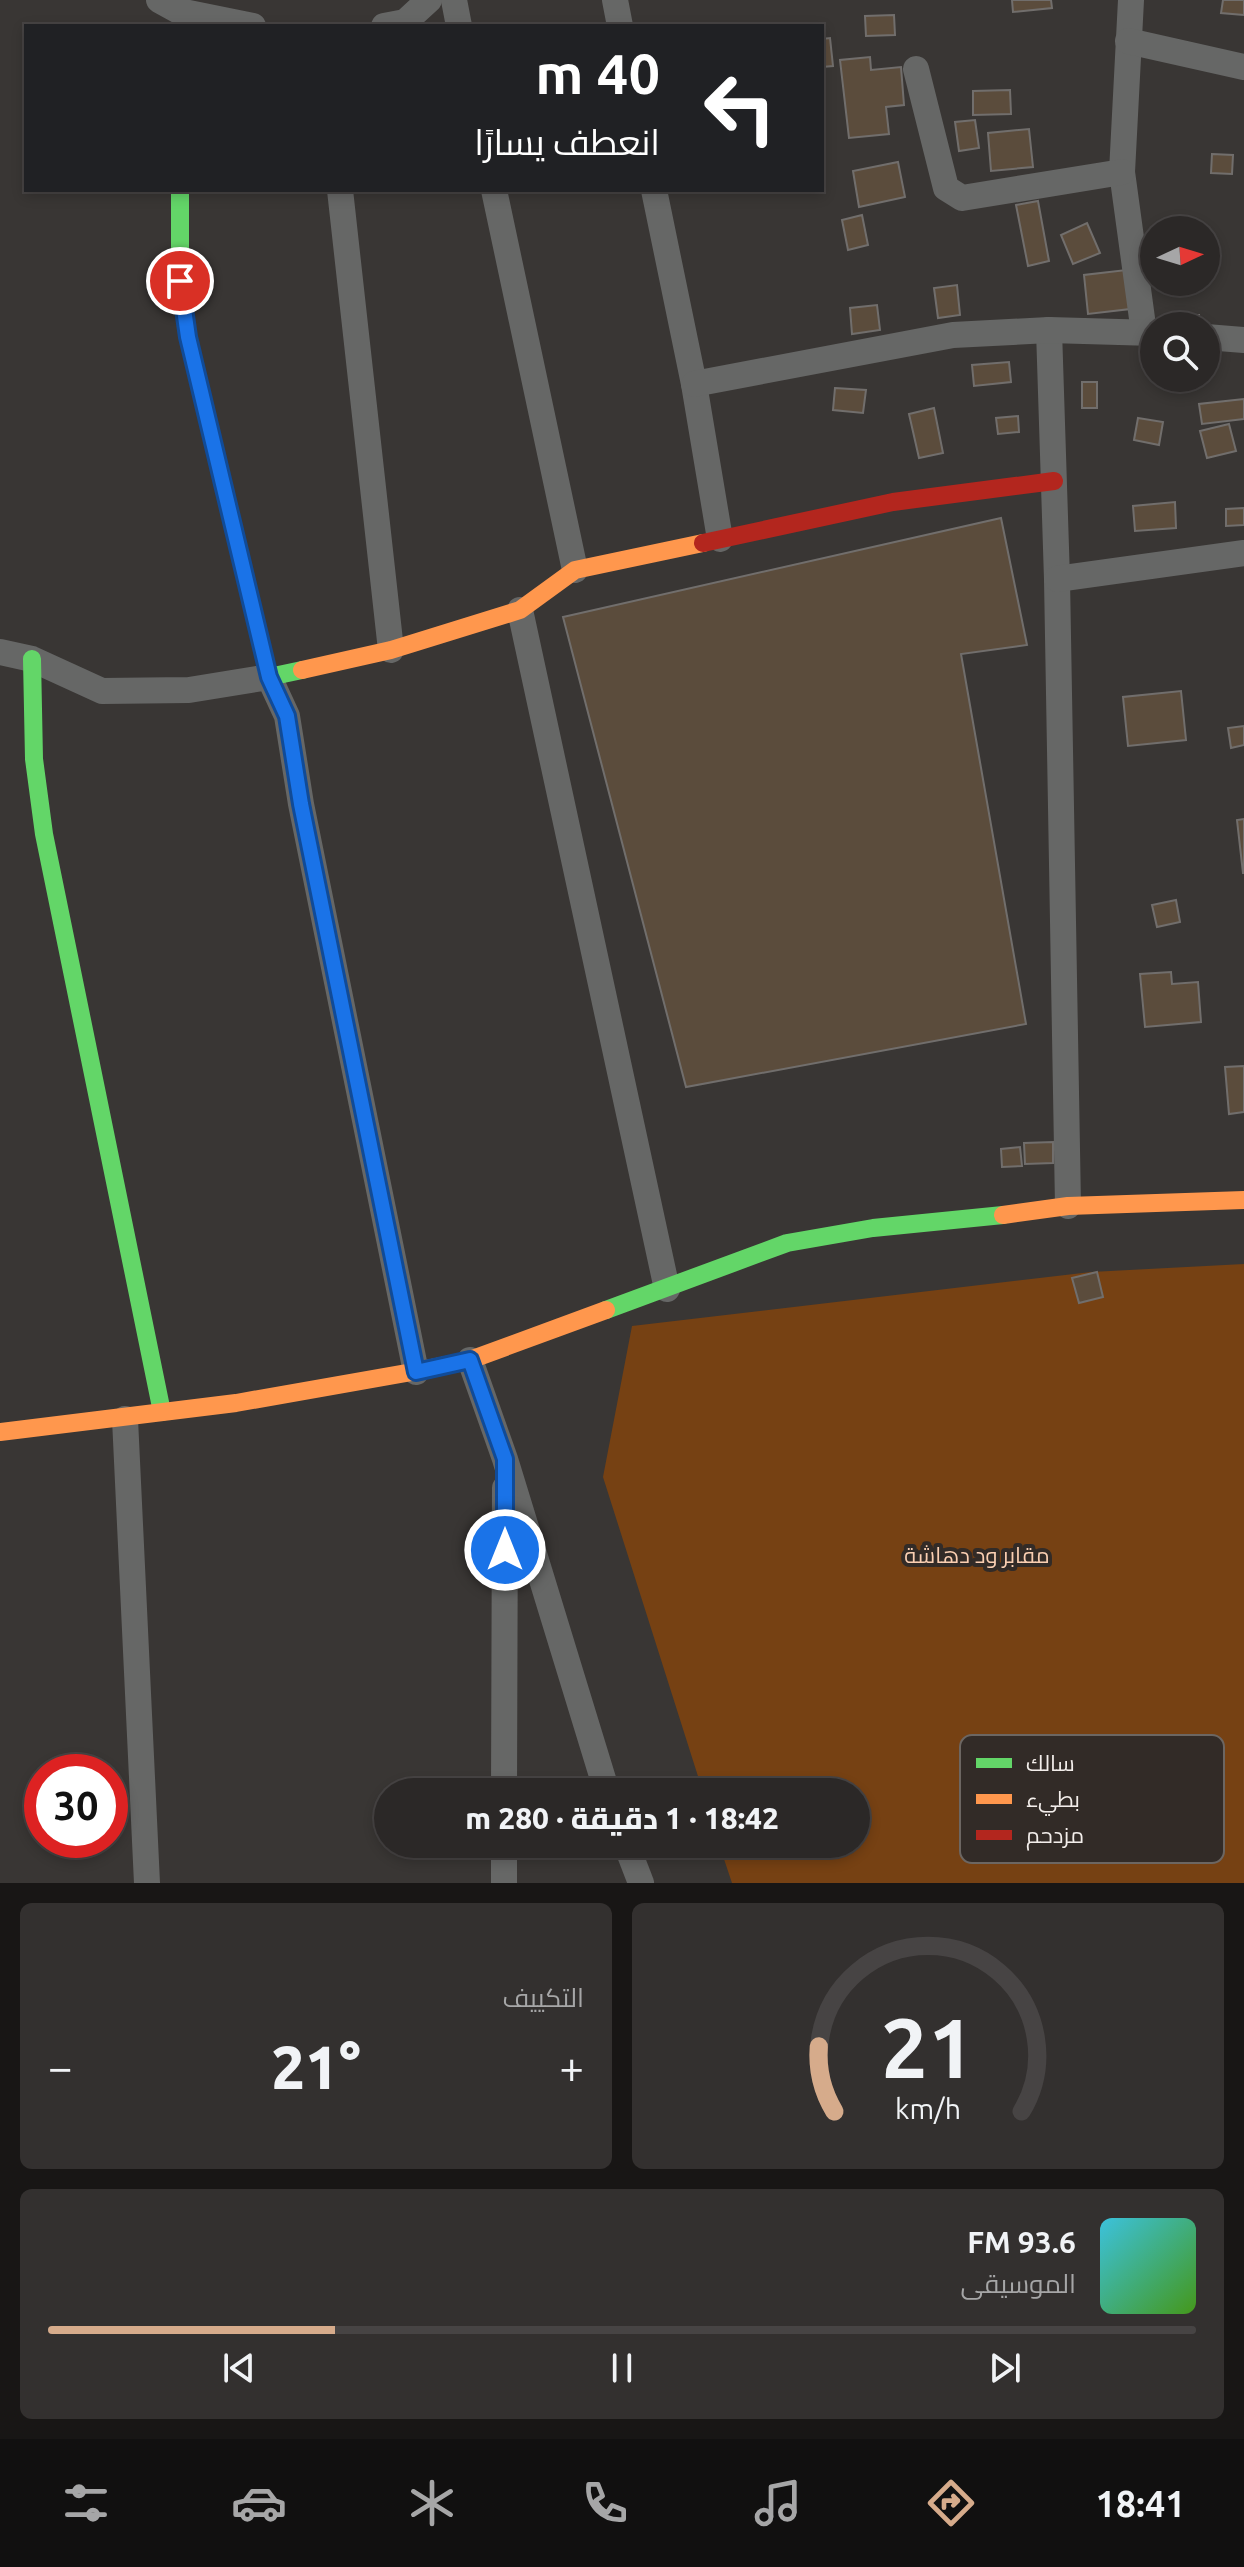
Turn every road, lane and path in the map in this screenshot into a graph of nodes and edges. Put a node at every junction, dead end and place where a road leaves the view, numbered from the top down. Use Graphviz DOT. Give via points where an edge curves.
graph roads {
  1 [pos="429,0"];
  2 [pos="454,0"];
  3 [pos="615,0"];
  4 [pos="1131,0"];
  5 [pos="172,12"];
  6 [pos="397,16"];
  7 [pos="241,24"];
  8 [pos="459,24"];
  9 [pos="620,24"];
  10 [pos="1128,41"];
  11 [pos="1244,67"];
  12 [pos="916,69"];
  13 [pos="1122,172"];
  14 [pos="180,192"];
  15 [pos="340,192"];
  16 [pos="494,192"];
  17 [pos="654,192"];
  18 [pos="1145,312"];
  19 [pos="1049,330"];
  20 [pos="1140,333"];
  21 [pos="1220,338"];
  22 [pos="1244,340"];
  23 [pos="694,384"];
  24 [pos="1054,481"];
  25 [pos="720,539"];
  26 [pos="1244,553"];
  27 [pos="575,570"];
  28 [pos="1057,579"];
  29 [pos="520,610"];
  30 [pos="391,650"];
  31 [pos="0,652"];
  32 [pos="32,659"];
  33 [pos="269,677"];
  34 [pos="1244,1200"];
  35 [pos="1068,1206"];
  36 [pos="667,1289"];
  37 [pos="470,1360"];
  38 [pos="416,1372"];
  39 [pos="162,1412"];
  40 [pos="125,1419"];
  41 [pos="0,1432"];
  42 [pos="505,1459"];
  43 [pos="504,1778"];
  44 [pos="603,1778"];
  45 [pos="504,1858"];
  46 [pos="631,1858"];
  47 [pos="147,1883"];
  48 [pos="504,1883"];
  49 [pos="641,1883"];
  1 -- 6 [label="street"];
  2 -- 8 [label="street"];
  3 -- 9 [label="street"];
  4 -- 10 [label="street"];
  5 -- 7 [label="street"];
  10 -- 11 [label="street"];
  10 -- 13 [label="street"];
  12 -- 13 [label="street" via="946,188 954,195 962,198"];
  13 -- 18 [label="street"];
  14 -- 33 [label="street" via="180,281 188,337"];
  15 -- 30 [label="street"];
  16 -- 27 [label="street"];
  17 -- 23 [label="street"];
  19 -- 20 [label="street"];
  19 -- 23 [label="street" via="953,335"];
  19 -- 24 [label="street"];
  21 -- 22 [label="street"];
  23 -- 25 [label="street"];
  24 -- 25 [label="street" via="908,500"];
  24 -- 28 [label="street"];
  25 -- 27 [label="street"];
  26 -- 28 [label="street"];
  27 -- 29 [label="street"];
  28 -- 35 [label="street"];
  29 -- 30 [label="street"];
  29 -- 36 [label="street"];
  30 -- 33 [label="street"];
  31 -- 32 [label="street"];
  32 -- 33 [label="street" via="102,691 189,690"];
  32 -- 39 [label="street" via="34,759 44,834"];
  33 -- 38 [label="street" via="287,716"];
  34 -- 35 [label="street"];
  35 -- 36 [label="street" via="787,1243"];
  36 -- 37 [label="street"];
  37 -- 38 [label="street"];
  37 -- 42 [label="street"];
  38 -- 39 [label="street"];
  39 -- 40 [label="street"];
  40 -- 41 [label="street"];
  40 -- 47 [label="street"];
  42 -- 43 [label="street"];
  42 -- 44 [label="street"];
  45 -- 48 [label="street"];
  46 -- 49 [label="street"];
}
